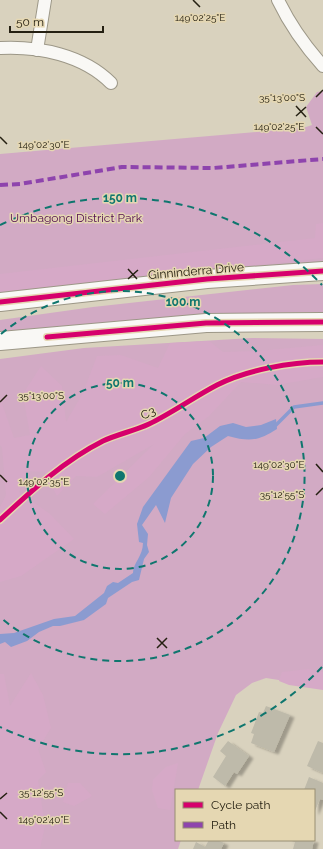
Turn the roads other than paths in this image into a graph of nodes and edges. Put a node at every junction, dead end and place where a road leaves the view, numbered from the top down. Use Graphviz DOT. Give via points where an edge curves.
graph roads {
  1 [pos="45,0"];
  2 [pos="278,0"];
  3 [pos="0,48"];
  4 [pos="37,50"];
  5 [pos="323,66"];
  6 [pos="111,83"];
  7 [pos="323,271"];
  8 [pos="0,302"];
  9 [pos="323,322"];
  10 [pos="0,341"];
  1 -- 4 [label="street"];
  2 -- 5 [label="street" via="293,29"];
  3 -- 4 [label="street"];
  4 -- 6 [label="street" via="87,64 101,72"];
  7 -- 8 [label="main road, Ginninderra Drive" via="207,279"];
  9 -- 10 [label="main road" via="206,323"];
}
